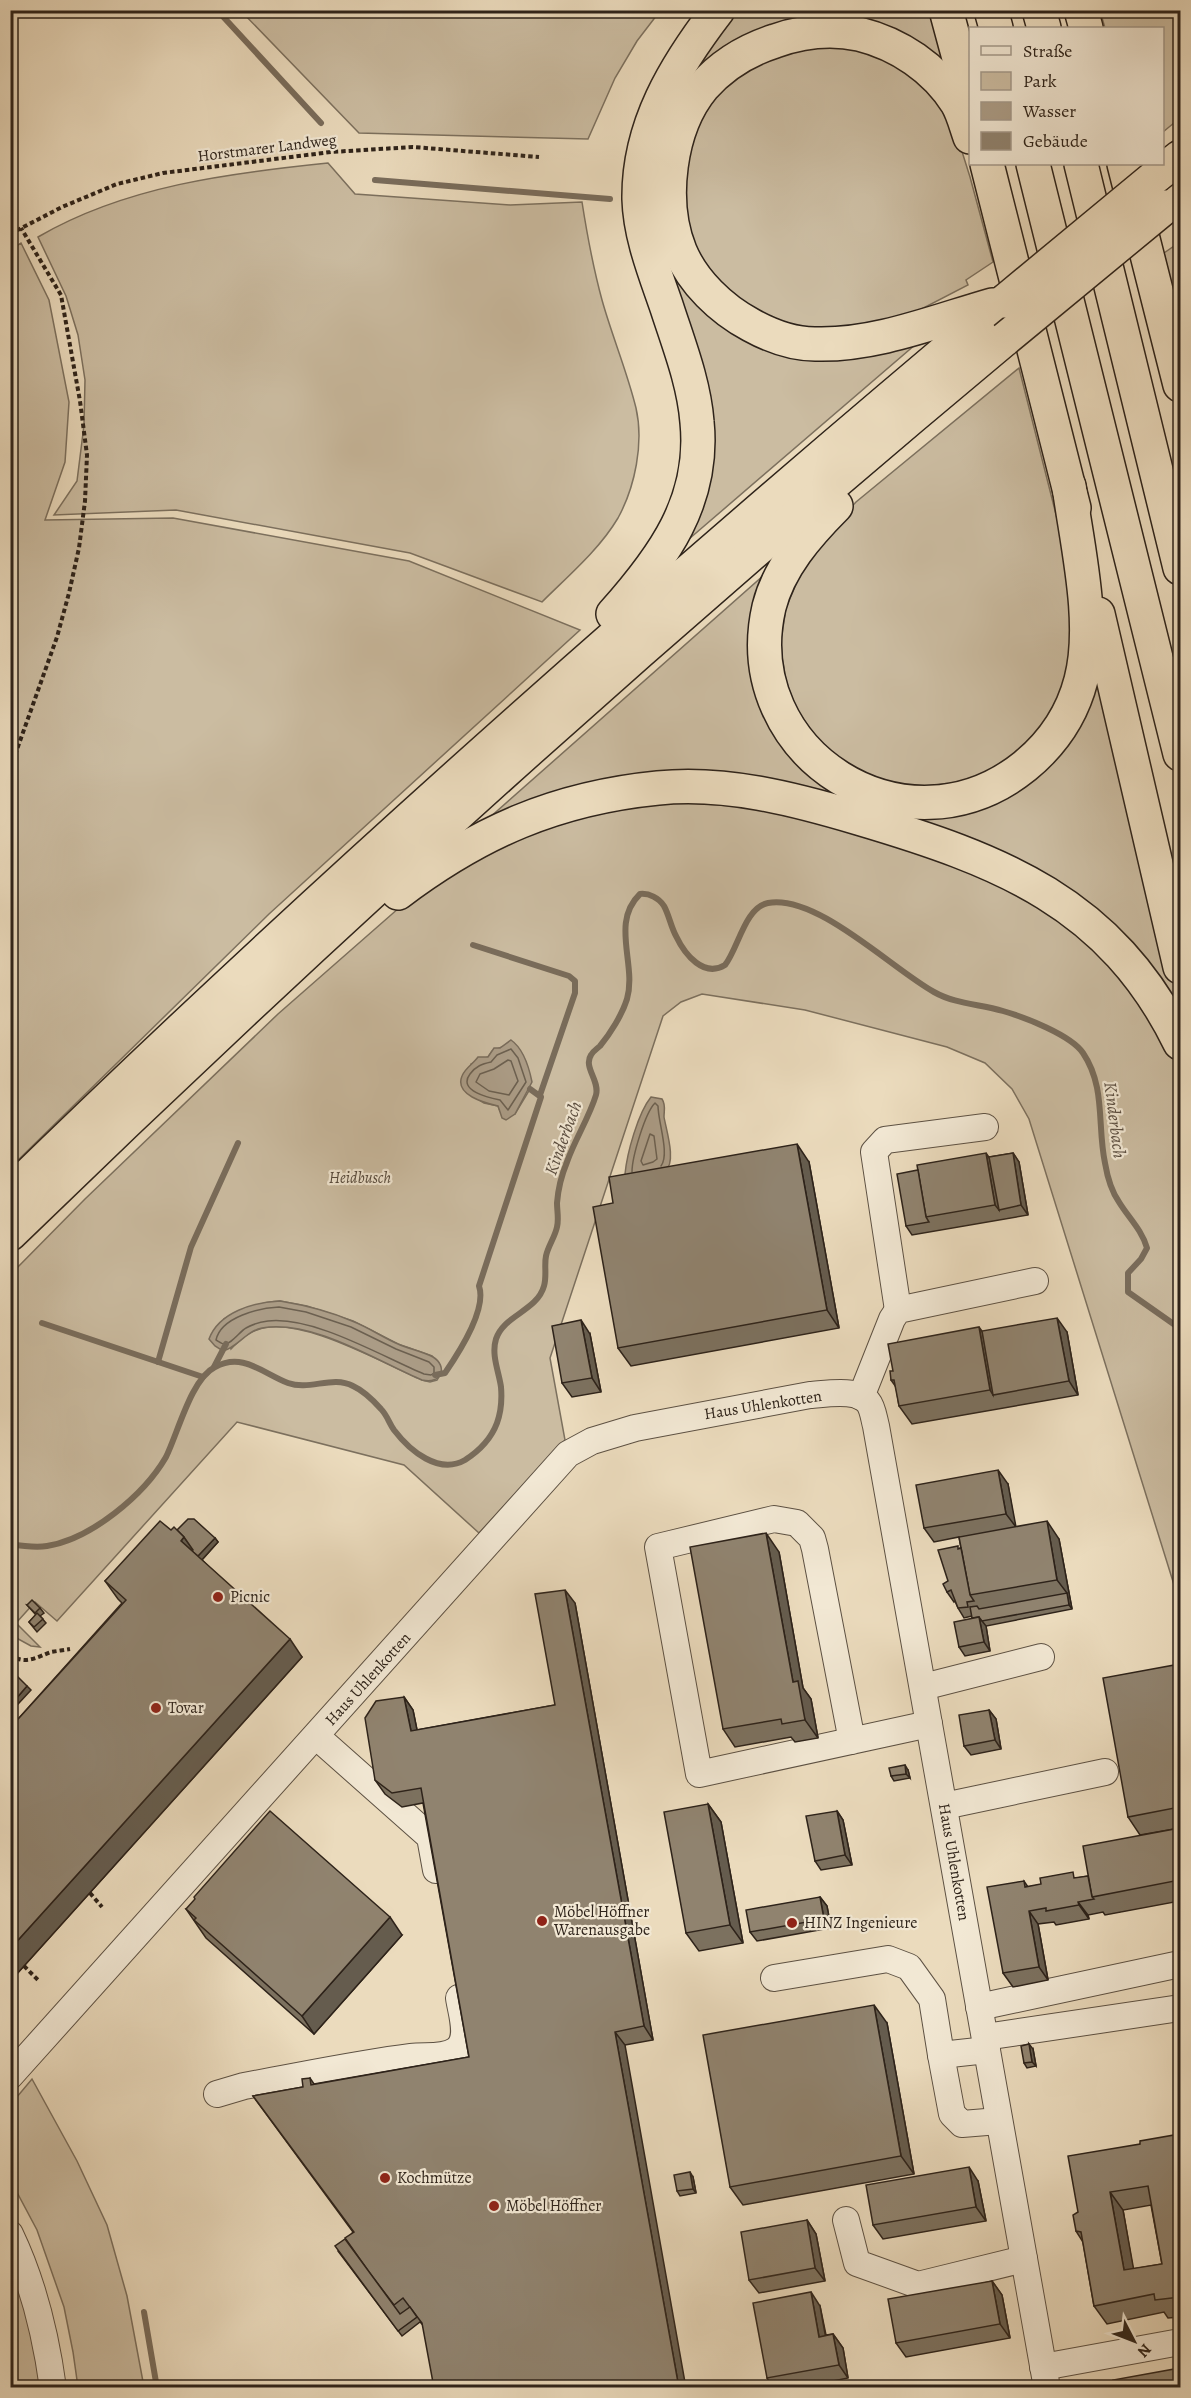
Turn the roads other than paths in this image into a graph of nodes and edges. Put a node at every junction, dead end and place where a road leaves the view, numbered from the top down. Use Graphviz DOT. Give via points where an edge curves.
graph roads {
  1 [pos="718,10"];
  2 [pos="946,10"];
  3 [pos="990,10"];
  4 [pos="1039,10"];
  5 [pos="1081,10"];
  6 [pos="1089,10"];
  7 [pos="996,27"];
  8 [pos="1044,27"];
  9 [pos="1086,27"];
  10 [pos="1092,27"];
  11 [pos="969,95"];
  12 [pos="969,133"];
  13 [pos="981,165"];
  14 [pos="987,165"];
  15 [pos="1033,165"];
  16 [pos="1081,165"];
  17 [pos="1124,165"];
  18 [pos="1173,188"];
  19 [pos="997,204"];
  20 [pos="1005,301"];
  21 [pos="1165,319"];
  22 [pos="1180,360"];
  23 [pos="1180,385"];
  24 [pos="948,387"];
  25 [pos="1069,486"];
  26 [pos="1180,568"];
  27 [pos="1180,754"];
  28 [pos="464,769"];
  29 [pos="1180,967"];
  30 [pos="231,1023"];
  31 [pos="1180,1043"];
  32 [pos="985,1127"];
  33 [pos="10,1193"];
  34 [pos="10,1234"];
  35 [pos="1035,1281"];
  36 [pos="898,1310"];
  37 [pos="861,1397"];
  38 [pos="1041,1657"];
  39 [pos="923,1687"];
  40 [pos="929,1724"];
  41 [pos="316,1736"];
  42 [pos="852,1741"];
  43 [pos="1105,1772"];
  44 [pos="944,1806"];
  45 [pos="440,1894"];
  46 [pos="1180,1964"];
  47 [pos="454,1973"];
  48 [pos="774,1978"];
  49 [pos="979,2007"];
  50 [pos="1180,2008"];
  51 [pos="986,2044"];
  52 [pos="941,2055"];
  53 [pos="10,2076"];
  54 [pos="217,2094"];
  55 [pos="999,2121"];
  56 [pos="846,2220"];
  57 [pos="10,2234"];
  58 [pos="1024,2259"];
  59 [pos="1180,2342"];
  60 [pos="1045,2378"];
  61 [pos="53,2388"];
  1 -- 28 [label="highway" via="663,94 652,119 640,169 639,200 648,250 687,371 698,422 696,474 689,499 681,522 648,573 594,635"];
  2 -- 11 [label="highway"];
  3 -- 7 [label="highway"];
  4 -- 8 [label="highway"];
  5 -- 9 [label="highway"];
  6 -- 10 [label="highway"];
  12 -- 20 [label="highway" via="958,105 943,84 889,43 829,30 785,37 736,57 690,105 675,147 670,178 674,228 680,251 698,281 717,302 740,320 791,341 847,343 889,335"];
  13 -- 19 [label="highway"];
  14 -- 19 [label="highway"];
  15 -- 27 [label="highway"];
  16 -- 26 [label="highway"];
  17 -- 21 [label="highway"];
  18 -- 20 [label="highway, bridge"];
  18 -- 24 [label="highway, bridge"];
  19 -- 25 [label="highway"];
  20 -- 28 [label="highway" via="654,600"];
  21 -- 22 [label="highway"];
  21 -- 23 [label="highway"];
  24 -- 25 [label="highway" via="865,480 809,534 780,579 770,606 765,647 774,694 794,733 830,771 861,790 890,800 953,800 1016,774 1045,748 1072,708 1085,660 1088,627"];
  24 -- 30 [label="highway" via="539,740"];
  25 -- 29 [label="highway"];
  28 -- 33 [label="highway" via="210,1002"];
  30 -- 31 [label="highway" via="331,952 390,898 484,837 528,818 594,798 693,787 805,802 919,836 1023,878 1073,911 1116,950 1156,1002"];
  30 -- 34 [label="highway"];
  32 -- 36 [label="street" via="885,1140 874,1152"];
  35 -- 36 [label="street"];
  36 -- 37 [label="street"];
  37 -- 39 [label="street, Haus Uhlenkotten" via="870,1404 876,1426"];
  37 -- 41 [label="street, Haus Uhlenkotten" via="810,1395 612,1433 578,1448 561,1460"];
  38 -- 39 [label="street"];
  39 -- 40 [label="street, Haus Uhlenkotten"];
  40 -- 42 [label="street"];
  40 -- 44 [label="street, Haus Uhlenkotten"];
  41 -- 45 [label="street" via="430,1837"];
  41 -- 53 [label="street, Haus Uhlenkotten"];
  42 -- 42 [label="street" via="699,1774 658,1547 774,1519 796,1523 806,1530 815,1549"];
  43 -- 44 [label="street"];
  44 -- 49 [label="street, Haus Uhlenkotten"];
  46 -- 49 [label="street"];
  47 -- 54 [label="street" via="464,2030 457,2049 447,2054 401,2058"];
  48 -- 52 [label="street" via="888,1959 909,1967 932,2000"];
  49 -- 51 [label="street, Haus Uhlenkotten"];
  50 -- 51 [label="street"];
  51 -- 52 [label="street"];
  51 -- 55 [label="street, Haus Uhlenkotten"];
  52 -- 55 [label="street" via="956,2120 962,2124"];
  55 -- 58 [label="street, Haus Uhlenkotten"];
  56 -- 58 [label="street" via="856,2263 918,2285"];
  57 -- 61 [label="street" via="34,2297"];
  58 -- 60 [label="street, Haus Uhlenkotten"];
  59 -- 60 [label="street"];
}
